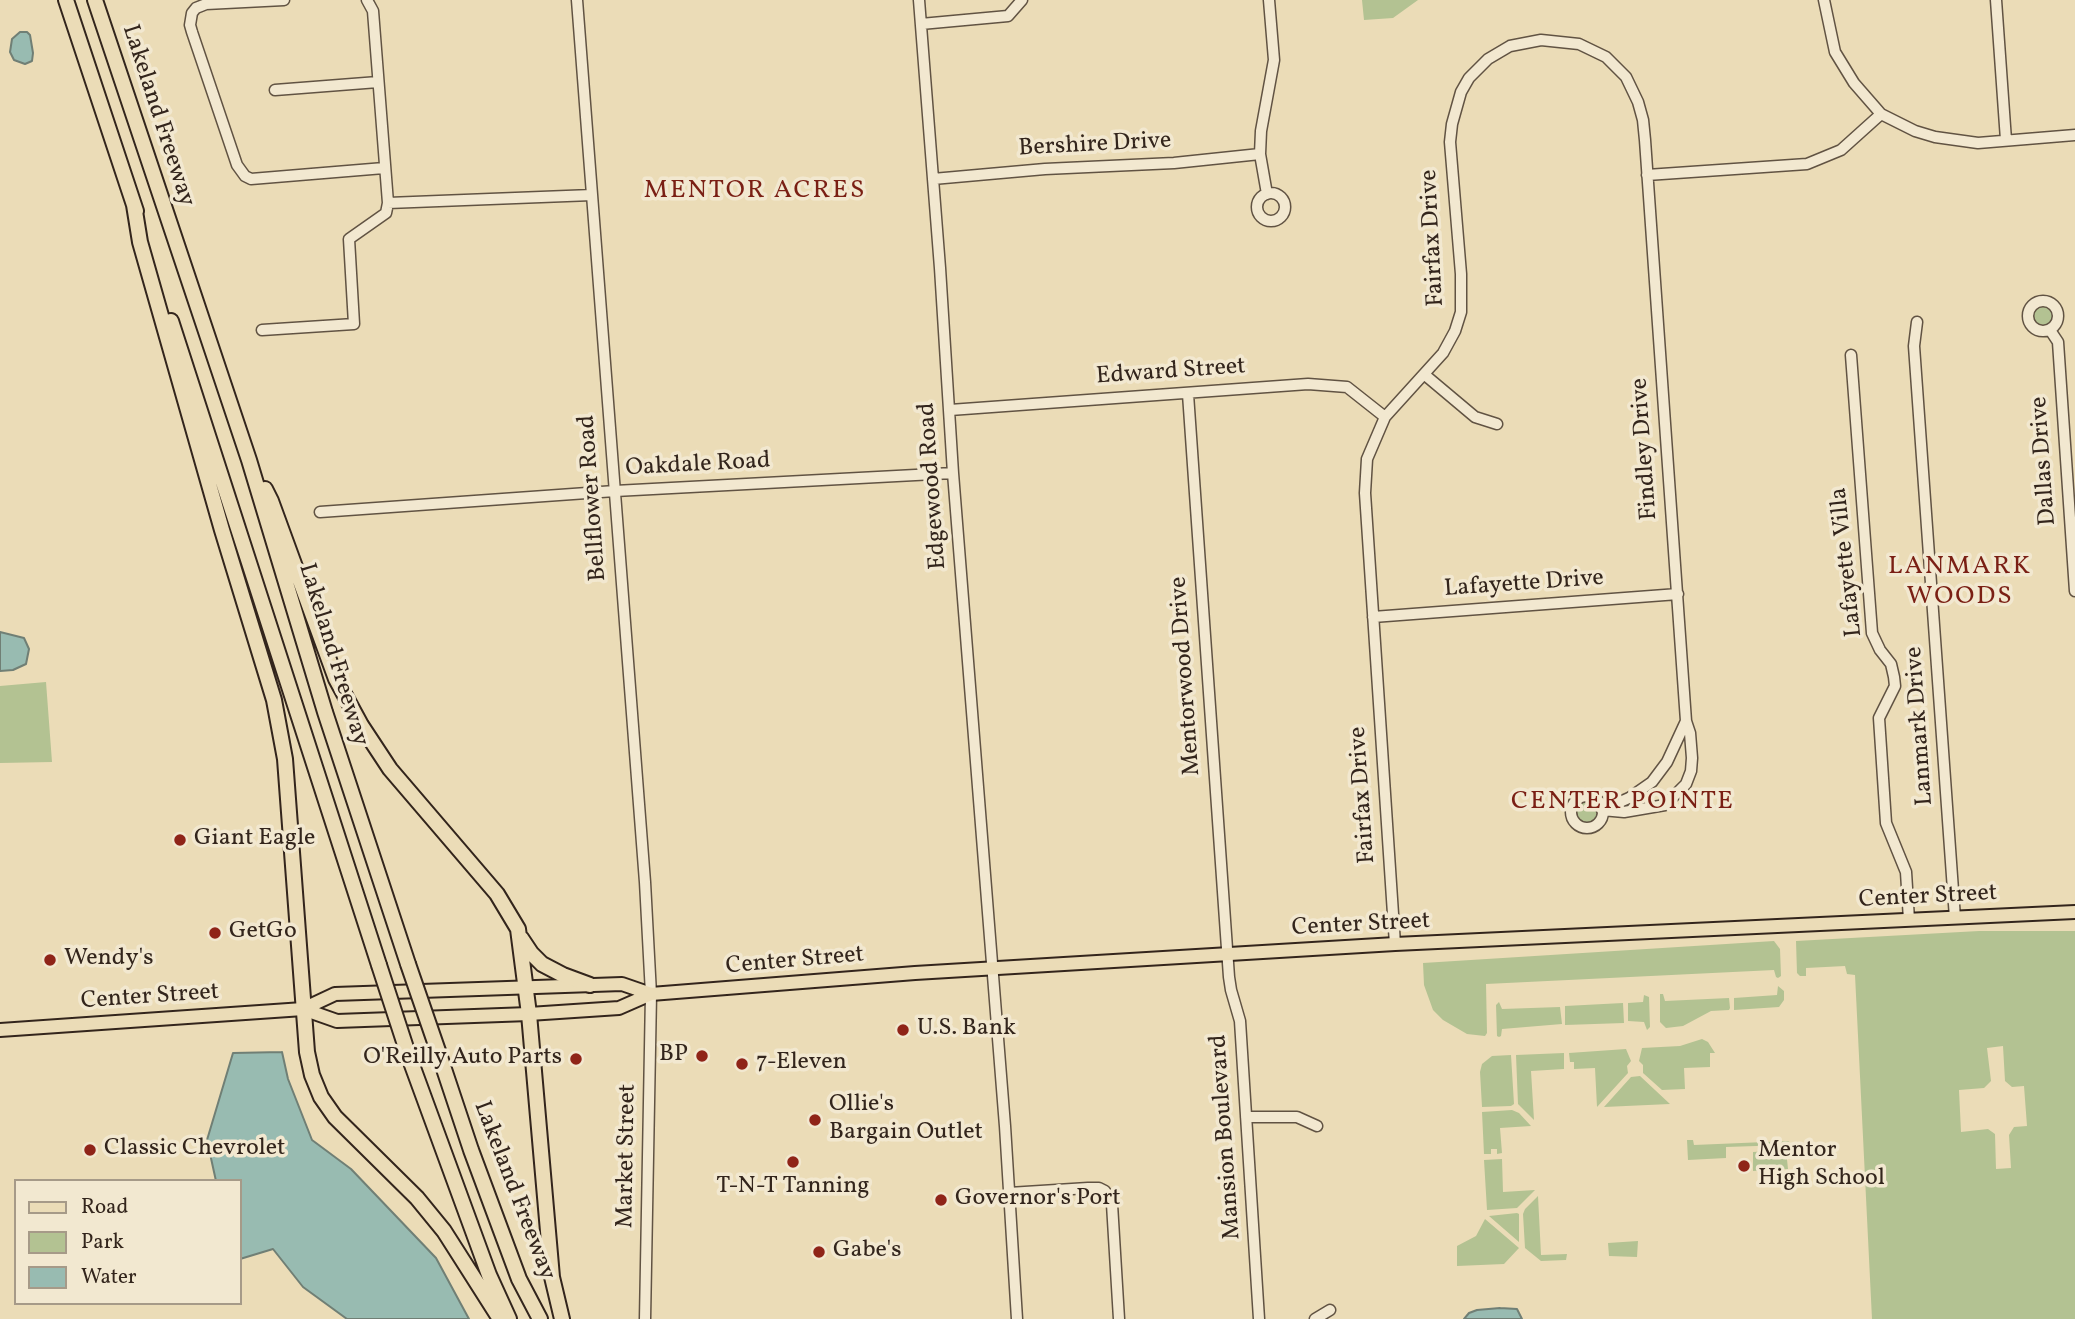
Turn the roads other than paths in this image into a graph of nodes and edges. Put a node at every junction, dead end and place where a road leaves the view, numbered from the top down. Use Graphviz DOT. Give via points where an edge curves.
graph roads {
  1 [pos="66,0"];
  2 [pos="95,0"];
  3 [pos="284,0"];
  4 [pos="366,0"];
  5 [pos="577,0"];
  6 [pos="919,0"];
  7 [pos="1021,0"];
  8 [pos="1269,0"];
  9 [pos="1824,0"];
  10 [pos="1996,0"];
  11 [pos="920,24"];
  12 [pos="378,82"];
  13 [pos="275,90"];
  14 [pos="1881,114"];
  15 [pos="2075,135"];
  16 [pos="2006,141"];
  17 [pos="1260,154"];
  18 [pos="384,168"];
  19 [pos="1647,175"];
  20 [pos="933,179"];
  21 [pos="1267,194"];
  22 [pos="592,195"];
  23 [pos="388,203"];
  24 [pos="134,205"];
  25 [pos="1917,322"];
  26 [pos="262,330"];
  27 [pos="2050,330"];
  28 [pos="1851,355"];
  29 [pos="1425,375"];
  30 [pos="1188,394"];
  31 [pos="950,410"];
  32 [pos="1385,417"];
  33 [pos="1497,424"];
  34 [pos="249,460"];
  35 [pos="953,472"];
  36 [pos="615,491"];
  37 [pos="320,512"];
  38 [pos="2075,591"];
  39 [pos="1678,594"];
  40 [pos="1373,617"];
  41 [pos="1686,721"];
  42 [pos="2075,912"];
  43 [pos="1955,918"];
  44 [pos="1909,920"];
  45 [pos="520,936"];
  46 [pos="1395,944"];
  47 [pos="1228,955"];
  48 [pos="993,969"];
  49 [pos="590,985"];
  50 [pos="525,987"];
  51 [pos="651,993"];
  52 [pos="303,1009"];
  53 [pos="529,1014"];
  54 [pos="0,1030"];
  55 [pos="1246,1116"];
  56 [pos="1317,1126"];
  57 [pos="1009,1193"];
  58 [pos="1330,1310"];
  59 [pos="500,1319"];
  60 [pos="509,1319"];
  61 [pos="540,1319"];
  62 [pos="562,1319"];
  63 [pos="645,1319"];
  64 [pos="1017,1319"];
  65 [pos="1119,1319"];
  66 [pos="1259,1319"];
  67 [pos="1315,1319"];
  1 -- 24 [label="highway, Lakeland Freeway"];
  2 -- 34 [label="highway, Lakeland Freeway"];
  3 -- 18 [label="street" via="206,5 192,13 192,32 237,166 245,176 259,179"];
  4 -- 12 [label="street" via="373,11"];
  5 -- 22 [label="street, Bellflower Road"];
  6 -- 11 [label="street, Edgewood Road"];
  7 -- 11 [label="street" via="1008,16"];
  8 -- 17 [label="street" via="1274,60"];
  9 -- 14 [label="street" via="1835,52"];
  10 -- 16 [label="street"];
  11 -- 20 [label="street, Edgewood Road"];
  12 -- 13 [label="street"];
  12 -- 18 [label="street"];
  14 -- 16 [label="street" via="1950,141"];
  14 -- 19 [label="street" via="1841,150 1807,164"];
  15 -- 16 [label="street"];
  17 -- 20 [label="street, Bershire Drive"];
  17 -- 21 [label="street"];
  18 -- 23 [label="street"];
  19 -- 29 [label="street, Fairfax Drive" via="1638,102 1626,77 1606,58 1579,44 1541,40 1510,46 1488,59 1461,92 1451,124 1461,312 1443,353"];
  19 -- 39 [label="street, Findley Drive"];
  20 -- 31 [label="street, Edgewood Road"];
  22 -- 23 [label="street"];
  22 -- 36 [label="street, Bellflower Road"];
  23 -- 26 [label="street" via="386,213 349,239 354,324"];
  24 -- 52 [label="highway" via="147,269 274,700 285,759"];
  24 -- 60 [label="highway, Lakeland Freeway, bridge" via="408,1054"];
  25 -- 43 [label="street, Lanmark Drive" via="1914,346"];
  27 -- 38 [label="street, Dallas Drive" via="2058,342"];
  28 -- 44 [label="street, Lafayette Villa" via="1872,633 1895,677 1879,718 1886,823 1906,872"];
  29 -- 32 [label="street, Fairfax Drive"];
  29 -- 33 [label="street" via="1475,417"];
  30 -- 31 [label="street, Edward Street"];
  30 -- 32 [label="street, Edward Street" via="1308,384 1347,387"];
  30 -- 47 [label="street, Mentorwood Drive"];
  31 -- 35 [label="street, Edgewood Road"];
  32 -- 40 [label="street, Fairfax Drive" via="1366,470"];
  34 -- 45 [label="highway" via="271,501 335,679 361,725 390,769 497,894"];
  34 -- 61 [label="highway, Lakeland Freeway, bridge" via="325,712 471,1150 519,1279"];
  35 -- 36 [label="street, Oakdale Road"];
  35 -- 48 [label="street, Edgewood Road"];
  36 -- 37 [label="street, Oakdale Road"];
  36 -- 51 [label="street, Bellflower Road"];
  39 -- 40 [label="street, Lafayette Drive"];
  39 -- 41 [label="street, Findley Drive"];
  40 -- 46 [label="street, Fairfax Drive"];
  41 -- 41 [label="street, Findley Drive" via="1652,782 1602,810 1657,808 1678,793 1691,771"];
  42 -- 43 [label="main road, Center Street"];
  43 -- 44 [label="main road, Center Street"];
  44 -- 46 [label="main road, Center Street"];
  45 -- 49 [label="highway" via="542,964"];
  45 -- 50 [label="highway"];
  46 -- 47 [label="main road, Center Street"];
  47 -- 48 [label="main road, Center Street"];
  47 -- 55 [label="street, Mansion Boulevard" via="1240,1021"];
  48 -- 51 [label="main road, Center Street"];
  48 -- 57 [label="street, Edgewood Road"];
  49 -- 50 [label="main road, Center Street"];
  49 -- 51 [label="main road, Center Street" via="622,984"];
  50 -- 52 [label="main road, Center Street" via="335,994"];
  50 -- 53 [label="highway"];
  51 -- 53 [label="main road, Center Street" via="619,1008"];
  51 -- 63 [label="street, Market Street"];
  52 -- 53 [label="main road, Center Street" via="337,1021"];
  52 -- 54 [label="main road, Center Street"];
  52 -- 59 [label="highway" via="307,1052 321,1097 444,1231"];
  53 -- 62 [label="highway" via="552,1277"];
  55 -- 56 [label="street" via="1297,1117"];
  55 -- 66 [label="street, Mansion Boulevard"];
  57 -- 64 [label="street, Edgewood Road"];
  57 -- 65 [label="street" via="1105,1191 1112,1204"];
  58 -- 67 [label="street"];
}
